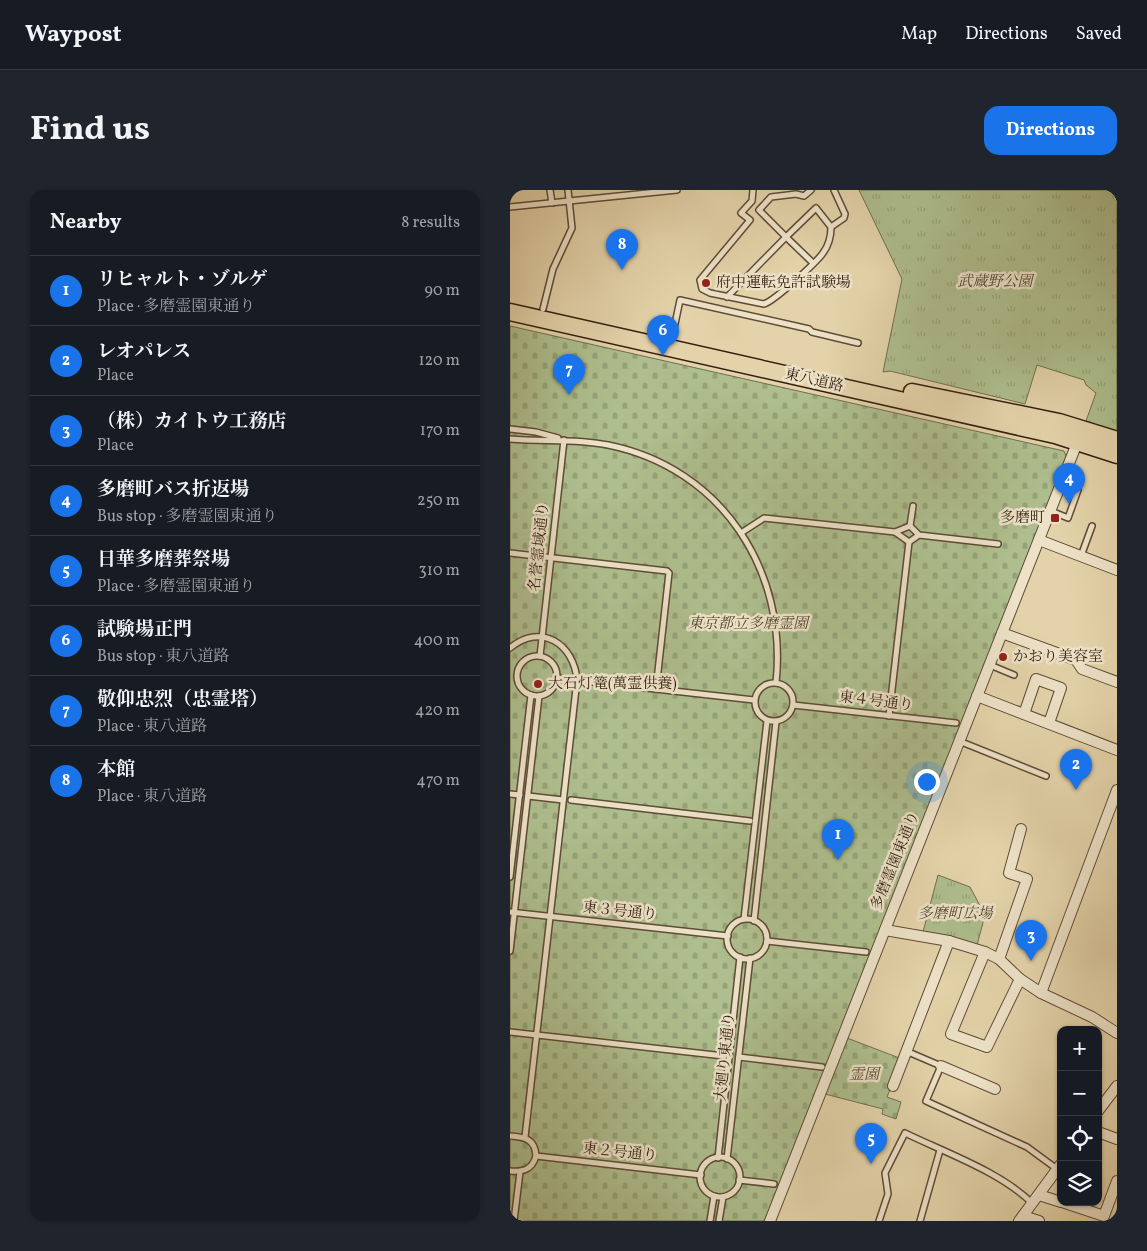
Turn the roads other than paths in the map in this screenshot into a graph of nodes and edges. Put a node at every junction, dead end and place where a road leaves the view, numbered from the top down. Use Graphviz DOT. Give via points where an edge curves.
graph roads {
  1 [pos="550,190"];
  2 [pos="568,190"];
  3 [pos="675,190"];
  4 [pos="753,190"];
  5 [pos="811,190"];
  6 [pos="834,190"];
  7 [pos="622,193"];
  8 [pos="570,201"];
  9 [pos="552,203"];
  10 [pos="510,207"];
  11 [pos="831,227"];
  12 [pos="786,237"];
  13 [pos="813,263"];
  14 [pos="727,296"];
  15 [pos="510,301"];
  16 [pos="543,309"];
  17 [pos="510,312"];
  18 [pos="672,338"];
  19 [pos="858,343"];
  20 [pos="510,429"];
  21 [pos="1080,435"];
  22 [pos="510,438"];
  23 [pos="564,440"];
  24 [pos="1117,440"];
  25 [pos="1117,455"];
  26 [pos="1062,484"];
  27 [pos="913,506"];
  28 [pos="1051,512"];
  29 [pos="910,526"];
  30 [pos="1092,526"];
  31 [pos="895,532"];
  32 [pos="741,533"];
  33 [pos="919,535"];
  34 [pos="1039,540"];
  35 [pos="909,542"];
  36 [pos="998,544"];
  37 [pos="510,553"];
  38 [pos="1081,557"];
  39 [pos="551,558"];
  40 [pos="1117,570"];
  41 [pos="1002,632"];
  42 [pos="542,637"];
  43 [pos="510,648"];
  44 [pos="540,656"];
  45 [pos="990,665"];
  46 [pos="510,672"];
  47 [pos="517,673"];
  48 [pos="1014,675"];
  49 [pos="557,678"];
  50 [pos="577,680"];
  51 [pos="1117,682"];
  52 [pos="776,683"];
  53 [pos="656,689"];
  54 [pos="531,695"];
  55 [pos="539,696"];
  56 [pos="978,696"];
  57 [pos="754,700"];
  58 [pos="793,705"];
  59 [pos="1024,714"];
  60 [pos="889,716"];
  61 [pos="767,721"];
  62 [pos="776,722"];
  63 [pos="956,723"];
  64 [pos="1048,723"];
  65 [pos="959,741"];
  66 [pos="1117,750"];
  67 [pos="1046,776"];
  68 [pos="1117,790"];
  69 [pos="510,794"];
  70 [pos="520,795"];
  71 [pos="528,796"];
  72 [pos="564,800"];
  73 [pos="570,800"];
  74 [pos="750,821"];
  75 [pos="1021,829"];
  76 [pos="753,840"];
  77 [pos="763,842"];
  78 [pos="510,876"];
  79 [pos="512,912"];
  80 [pos="550,917"];
  81 [pos="744,920"];
  82 [pos="754,920"];
  83 [pos="885,930"];
  84 [pos="728,936"];
  85 [pos="949,940"];
  86 [pos="767,941"];
  87 [pos="510,951"];
  88 [pos="866,952"];
  89 [pos="985,952"];
  90 [pos="740,957"];
  91 [pos="750,958"];
  92 [pos="999,959"];
  93 [pos="1020,979"];
  94 [pos="1041,993"];
  95 [pos="733,1024"];
  96 [pos="742,1025"];
  97 [pos="510,1032"];
  98 [pos="1117,1033"];
  99 [pos="536,1034"];
  100 [pos="906,1051"];
  101 [pos="724,1056"];
  102 [pos="739,1057"];
  103 [pos="941,1066"];
  104 [pos="822,1067"];
  105 [pos="893,1086"];
  106 [pos="1117,1086"];
  107 [pos="726,1088"];
  108 [pos="735,1089"];
  109 [pos="995,1090"];
  110 [pos="1102,1106"];
  111 [pos="1102,1133"];
  112 [pos="510,1136"];
  113 [pos="525,1137"];
  114 [pos="1117,1139"];
  115 [pos="940,1150"];
  116 [pos="536,1156"];
  117 [pos="718,1158"];
  118 [pos="727,1159"];
  119 [pos="1057,1165"];
  120 [pos="1057,1169"];
  121 [pos="510,1170"];
  122 [pos="520,1172"];
  123 [pos="701,1175"];
  124 [pos="740,1180"];
  125 [pos="1117,1181"];
  126 [pos="774,1184"];
  127 [pos="714,1196"];
  128 [pos="723,1197"];
  129 [pos="1036,1199"];
  130 [pos="1057,1202"];
  131 [pos="1073,1206"];
  132 [pos="1021,1219"];
  133 [pos="514,1221"];
  134 [pos="710,1221"];
  135 [pos="719,1221"];
  136 [pos="770,1221"];
  137 [pos="879,1221"];
  138 [pos="920,1221"];
  139 [pos="1039,1221"];
  1 -- 9 [label="lane"];
  2 -- 8 [label="lane"];
  3 -- 7 [label="lane"];
  4 -- 14 [label="lane" via="752,201 741,213 750,220 700,280 706,291"];
  5 -- 12 [label="lane" via="804,196 771,197 759,210"];
  6 -- 11 [label="lane" via="845,214"];
  7 -- 8 [label="lane"];
  8 -- 9 [label="lane"];
  8 -- 16 [label="lane" via="572,228 553,269"];
  9 -- 10 [label="lane"];
  11 -- 12 [label="lane" via="816,208"];
  11 -- 13 [label="lane" via="827,246"];
  12 -- 13 [label="lane"];
  12 -- 14 [label="lane"];
  13 -- 14 [label="lane" via="769,302 758,304"];
  15 -- 16 [label="main road, 東八道路"];
  16 -- 18 [label="main road, 東八道路"];
  17 -- 21 [label="main road, 東八道路"];
  18 -- 19 [label="lane" via="680,300"];
  18 -- 21 [label="main road, 東八道路"];
  20 -- 23 [label="lane"];
  21 -- 24 [label="main road, 東八道路"];
  21 -- 25 [label="main road, 東八道路"];
  21 -- 26 [label="street, 多磨霊園東通り"];
  22 -- 23 [label="lane"];
  23 -- 32 [label="lane" via="608,444 660,463 705,492"];
  23 -- 39 [label="lane, 名誉霊域通り"];
  26 -- 28 [label="street, 多磨霊園東通り"];
  26 -- 28 [label="lane" via="1078,490 1068,518"];
  27 -- 29 [label="lane"];
  28 -- 34 [label="street, 多磨霊園東通り"];
  29 -- 31 [label="lane"];
  29 -- 33 [label="lane"];
  30 -- 38 [label="lane"];
  31 -- 32 [label="lane" via="764,518"];
  31 -- 35 [label="lane"];
  32 -- 52 [label="lane" via="760,566 772,603 778,643"];
  33 -- 35 [label="lane"];
  33 -- 36 [label="lane"];
  34 -- 38 [label="street"];
  34 -- 41 [label="street, 多磨霊園東通り"];
  35 -- 60 [label="lane"];
  37 -- 39 [label="lane"];
  38 -- 40 [label="street"];
  39 -- 42 [label="lane, 名誉霊域通り"];
  39 -- 53 [label="lane" via="669,573"];
  41 -- 45 [label="street, 多磨霊園東通り"];
  41 -- 51 [label="street" via="1076,660 1082,669"];
  42 -- 43 [label="lane" via="522,640"];
  42 -- 44 [label="lane, 名誉霊域通り"];
  42 -- 50 [label="lane" via="555,641 571,654"];
  44 -- 47 [label="lane" via="528,659"];
  44 -- 49 [label="lane" via="551,661"];
  45 -- 48 [label="lane"];
  45 -- 56 [label="street, 多磨霊園東通り"];
  46 -- 47 [label="lane"];
  47 -- 54 [label="lane" via="520,687"];
  49 -- 50 [label="lane"];
  49 -- 55 [label="lane" via="552,690"];
  50 -- 53 [label="lane"];
  50 -- 72 [label="lane"];
  52 -- 57 [label="lane" via="763,686"];
  52 -- 58 [label="lane" via="790,692"];
  53 -- 57 [label="lane"];
  54 -- 55 [label="lane"];
  54 -- 70 [label="lane"];
  55 -- 71 [label="lane"];
  56 -- 59 [label="street"];
  56 -- 65 [label="street, 多磨霊園東通り"];
  57 -- 61 [label="lane" via="757,713"];
  58 -- 60 [label="lane, 東４号通り"];
  58 -- 62 [label="lane" via="788,716"];
  59 -- 64 [label="street"];
  59 -- 64 [label="street" via="1036,679 1061,688"];
  60 -- 63 [label="lane, 東４号通り"];
  61 -- 62 [label="lane"];
  61 -- 76 [label="lane"];
  62 -- 77 [label="lane"];
  64 -- 66 [label="street"];
  65 -- 67 [label="lane"];
  65 -- 83 [label="street, 多磨霊園東通り"];
  68 -- 94 [label="street"];
  69 -- 70 [label="lane"];
  70 -- 78 [label="lane"];
  71 -- 72 [label="lane"];
  71 -- 79 [label="lane"];
  72 -- 80 [label="lane"];
  73 -- 74 [label="lane"];
  75 -- 92 [label="street" via="1009,873 1027,879"];
  76 -- 77 [label="lane"];
  76 -- 81 [label="lane"];
  77 -- 82 [label="lane"];
  79 -- 80 [label="lane, 東３号通り"];
  79 -- 87 [label="lane"];
  80 -- 84 [label="lane, 東３号通り"];
  80 -- 99 [label="lane"];
  81 -- 82 [label="lane"];
  81 -- 84 [label="lane" via="732,926"];
  82 -- 86 [label="lane" via="764,930"];
  83 -- 85 [label="street"];
  83 -- 136 [label="street, 多磨霊園東通り"];
  84 -- 90 [label="lane" via="730,948"];
  85 -- 89 [label="street"];
  85 -- 100 [label="street"];
  86 -- 88 [label="lane"];
  86 -- 91 [label="lane" via="762,951"];
  89 -- 92 [label="street"];
  89 -- 93 [label="street" via="951,1034 987,1048"];
  90 -- 91 [label="lane"];
  90 -- 95 [label="lane, 大廻り東通り"];
  91 -- 96 [label="lane, 大廻り東通り"];
  92 -- 93 [label="street"];
  93 -- 94 [label="street"];
  94 -- 98 [label="street" via="1092,1017"];
  95 -- 96 [label="lane"];
  95 -- 107 [label="lane, 大廻り東通り"];
  96 -- 102 [label="lane, 大廻り東通り"];
  97 -- 99 [label="lane"];
  99 -- 101 [label="lane"];
  99 -- 113 [label="lane"];
  100 -- 103 [label="lane"];
  100 -- 105 [label="street"];
  102 -- 104 [label="lane"];
  102 -- 108 [label="lane, 大廻り東通り"];
  103 -- 109 [label="street"];
  103 -- 119 [label="lane" via="926,1101 1027,1146"];
  106 -- 110 [label="street"];
  107 -- 108 [label="lane"];
  107 -- 117 [label="lane, 大廻り東通り"];
  108 -- 118 [label="lane, 大廻り東通り"];
  111 -- 114 [label="street"];
  112 -- 113 [label="lane"];
  113 -- 116 [label="lane" via="534,1146"];
  115 -- 129 [label="lane"];
  115 -- 137 [label="lane" via="905,1133 885,1173 888,1194"];
  115 -- 138 [label="lane"];
  116 -- 122 [label="lane" via="532,1166"];
  116 -- 123 [label="lane, 東２号通り"];
  117 -- 118 [label="lane"];
  117 -- 123 [label="lane" via="705,1165"];
  118 -- 124 [label="lane" via="738,1168"];
  120 -- 129 [label="street"];
  121 -- 122 [label="lane"];
  122 -- 133 [label="lane"];
  123 -- 127 [label="lane" via="703,1186"];
  124 -- 126 [label="lane"];
  124 -- 128 [label="lane" via="732,1193"];
  125 -- 131 [label="street" via="1104,1216"];
  127 -- 128 [label="lane"];
  127 -- 134 [label="lane"];
  128 -- 135 [label="lane"];
  129 -- 130 [label="street"];
  129 -- 132 [label="street"];
  132 -- 139 [label="street"];
}
